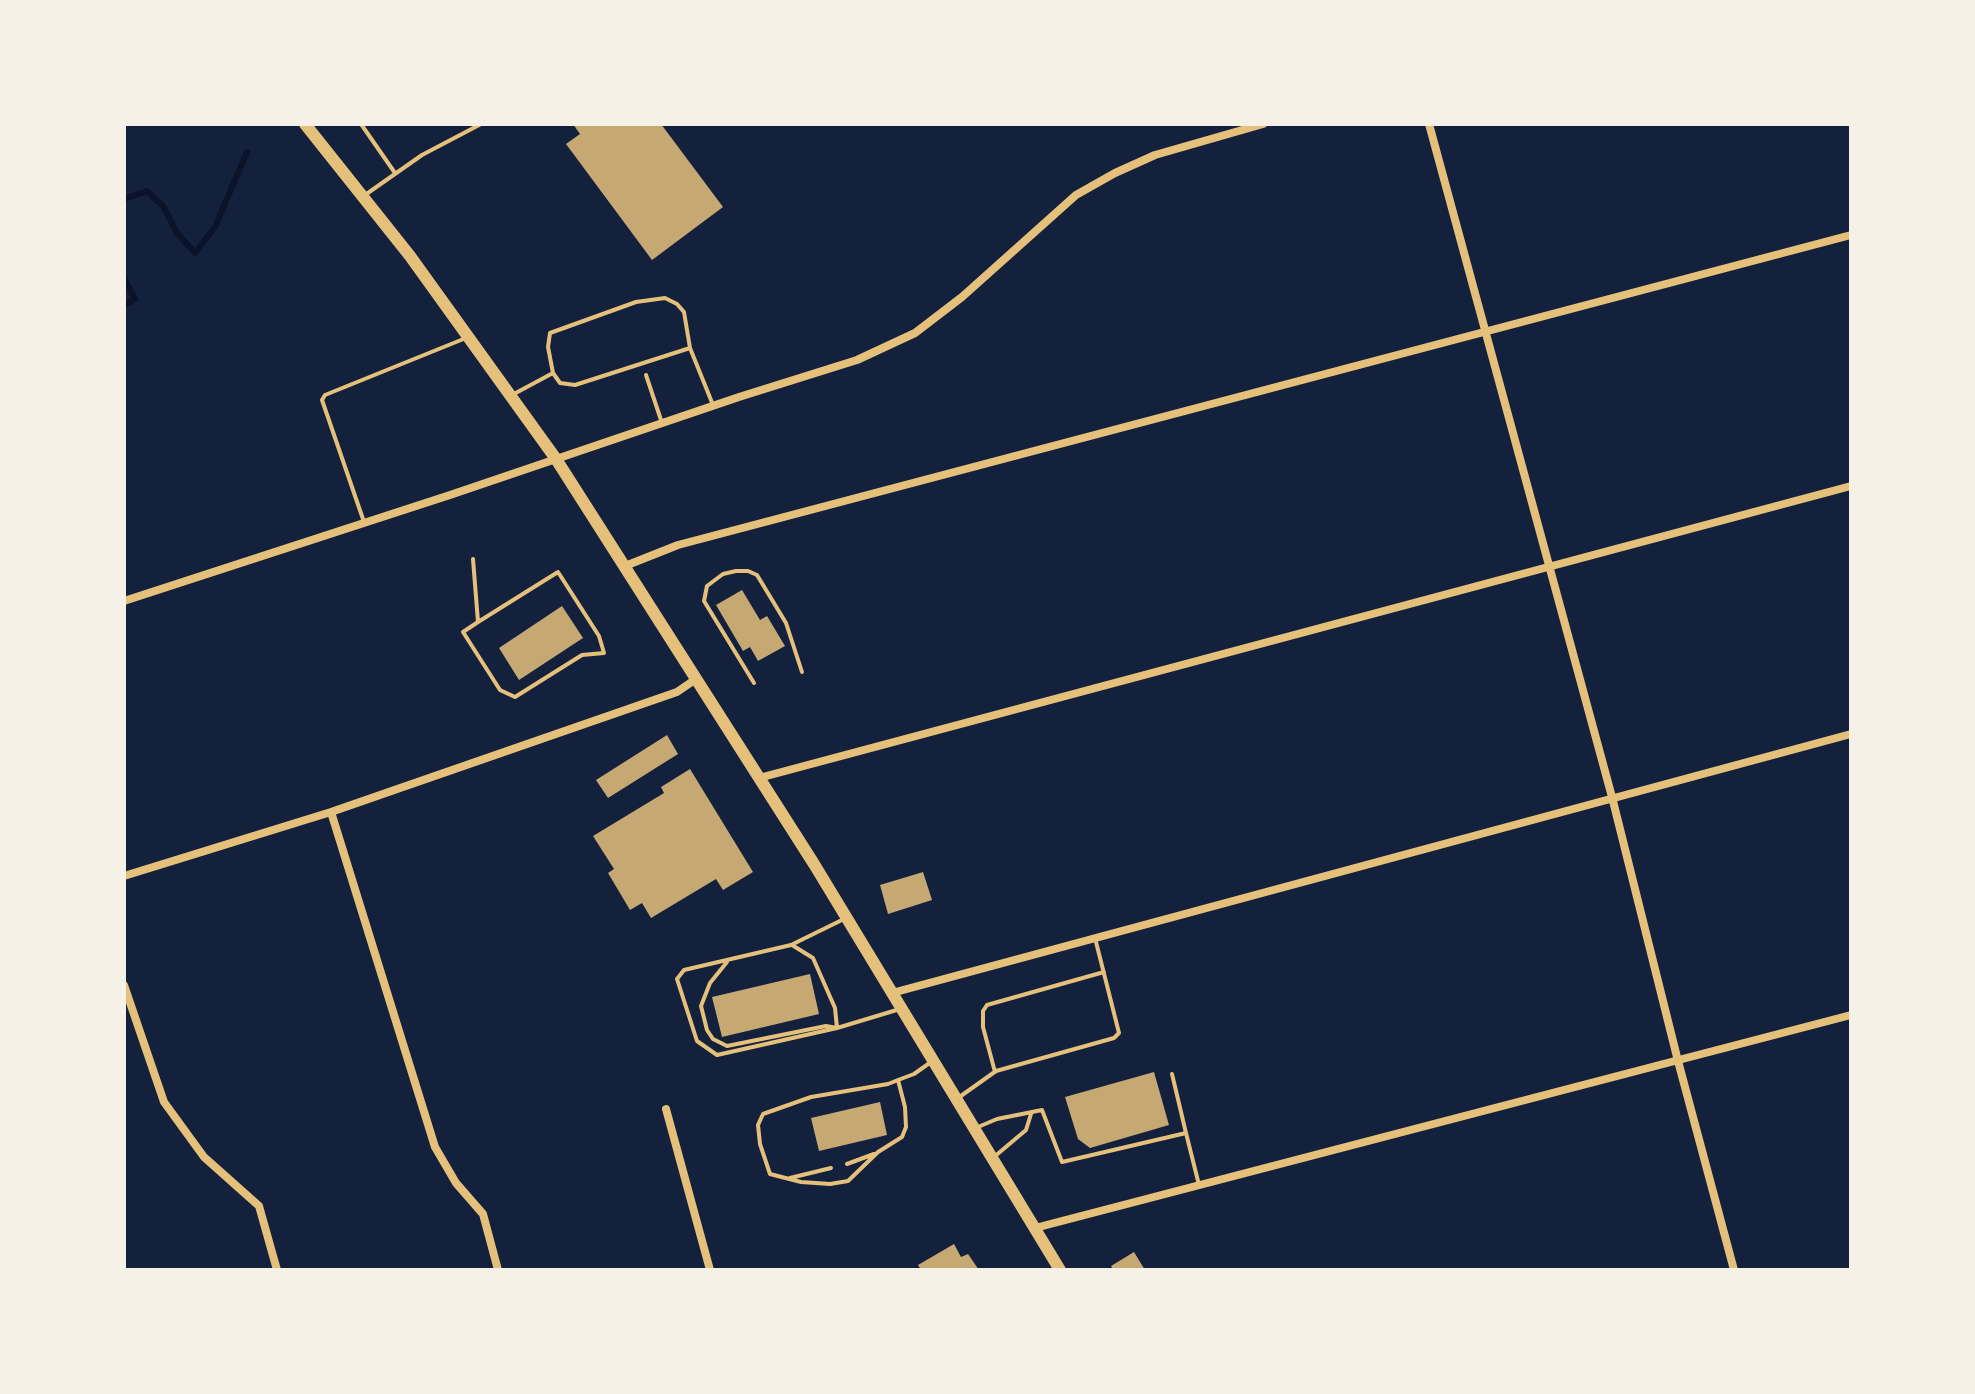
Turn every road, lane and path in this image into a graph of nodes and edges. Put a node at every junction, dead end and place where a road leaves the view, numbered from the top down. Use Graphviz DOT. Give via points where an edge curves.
graph roads {
  1 [pos="305,124"];
  2 [pos="361,124"];
  3 [pos="481,124"];
  4 [pos="1263,124"];
  5 [pos="1429,124"];
  6 [pos="395,173"];
  7 [pos="363,196"];
  8 [pos="1851,235"];
  9 [pos="1485,332"];
  10 [pos="469,337"];
  11 [pos="690,348"];
  12 [pos="553,373"];
  13 [pos="646,375"];
  14 [pos="510,397"];
  15 [pos="713,405"];
  16 [pos="662,423"];
  17 [pos="556,459"];
  18 [pos="1851,486"];
  19 [pos="364,523"];
  20 [pos="473,559"];
  21 [pos="625,566"];
  22 [pos="1548,567"];
  23 [pos="124,601"];
  24 [pos="478,622"];
  25 [pos="802,672"];
  26 [pos="696,679"];
  27 [pos="754,683"];
  28 [pos="1851,734"];
  29 [pos="759,778"];
  30 [pos="1612,797"];
  31 [pos="331,812"];
  32 [pos="124,876"];
  33 [pos="847,918"];
  34 [pos="1095,938"];
  35 [pos="791,945"];
  36 [pos="728,960"];
  37 [pos="1104,972"];
  38 [pos="124,985"];
  39 [pos="892,993"];
  40 [pos="902,1009"];
  41 [pos="1851,1015"];
  42 [pos="837,1028"];
  43 [pos="933,1061"];
  44 [pos="1678,1061"];
  45 [pos="995,1072"];
  46 [pos="1172,1074"];
  47 [pos="898,1080"];
  48 [pos="956,1099"];
  49 [pos="666,1109"];
  50 [pos="1031,1114"];
  51 [pos="975,1129"];
  52 [pos="1186,1133"];
  53 [pos="878,1152"];
  54 [pos="992,1158"];
  55 [pos="847,1164"];
  56 [pos="831,1168"];
  57 [pos="787,1178"];
  58 [pos="1200,1185"];
  59 [pos="1035,1228"];
  60 [pos="277,1270"];
  61 [pos="498,1270"];
  62 [pos="710,1270"];
  63 [pos="1060,1270"];
  64 [pos="1734,1270"];
  1 -- 7 [label="main road"];
  2 -- 6 [label="lane"];
  3 -- 6 [label="lane"];
  4 -- 15 [label="street" via="1155,155 1076,195 915,333 857,360"];
  5 -- 9 [label="street"];
  6 -- 7 [label="lane"];
  7 -- 10 [label="main road"];
  8 -- 9 [label="street"];
  9 -- 21 [label="street" via="678,545"];
  9 -- 22 [label="street"];
  10 -- 14 [label="main road"];
  10 -- 19 [label="lane" via="322,400"];
  11 -- 12 [label="lane" via="575,385 560,383"];
  11 -- 12 [label="lane" via="684,312 677,304 665,298 636,302 550,333"];
  11 -- 15 [label="lane"];
  12 -- 14 [label="lane"];
  13 -- 16 [label="lane"];
  14 -- 17 [label="main road"];
  15 -- 16 [label="street"];
  16 -- 17 [label="street"];
  17 -- 19 [label="street"];
  17 -- 21 [label="main road"];
  18 -- 22 [label="street"];
  19 -- 23 [label="street"];
  20 -- 24 [label="lane"];
  21 -- 26 [label="main road"];
  22 -- 29 [label="street"];
  22 -- 30 [label="street"];
  24 -- 24 [label="lane" via="463,632 500,690 515,697 582,655 604,653 599,636 558,572"];
  25 -- 27 [label="lane" via="786,623 757,575 723,574 707,586 704,601"];
  26 -- 29 [label="main road"];
  26 -- 31 [label="street" via="677,692"];
  28 -- 30 [label="street"];
  29 -- 33 [label="main road"];
  30 -- 34 [label="street"];
  30 -- 44 [label="street"];
  31 -- 32 [label="street"];
  31 -- 61 [label="street" via="435,1147 483,1214"];
  33 -- 35 [label="lane"];
  33 -- 39 [label="main road"];
  34 -- 37 [label="lane"];
  34 -- 39 [label="street"];
  35 -- 36 [label="lane"];
  35 -- 42 [label="lane" via="813,958 835,1008"];
  36 -- 42 [label="lane" via="701,1006 713,1039 727,1046"];
  36 -- 42 [label="lane" via="684,970 677,979 697,1041 717,1055"];
  37 -- 45 [label="lane" via="987,1005 982,1020"];
  37 -- 45 [label="lane" via="1119,1033 1114,1038"];
  38 -- 60 [label="street" via="164,1102 204,1157 259,1206"];
  39 -- 40 [label="main road"];
  40 -- 42 [label="lane"];
  40 -- 43 [label="main road"];
  41 -- 44 [label="street"];
  43 -- 47 [label="lane"];
  43 -- 48 [label="main road"];
  44 -- 58 [label="street"];
  44 -- 64 [label="street"];
  45 -- 48 [label="lane"];
  46 -- 52 [label="lane"];
  47 -- 53 [label="lane" via="906,1127 902,1137"];
  47 -- 57 [label="lane" via="811,1097 763,1114 760,1144 770,1174"];
  48 -- 51 [label="main road"];
  49 -- 62 [label="street"];
  50 -- 51 [label="lane"];
  50 -- 52 [label="lane" via="1042,1110 1062,1162"];
  50 -- 54 [label="lane" via="1026,1130"];
  51 -- 54 [label="main road"];
  52 -- 58 [label="lane"];
  53 -- 55 [label="lane"];
  53 -- 57 [label="lane" via="848,1181"];
  54 -- 59 [label="main road"];
  56 -- 57 [label="lane"];
  58 -- 59 [label="street"];
  59 -- 63 [label="main road"];
}
